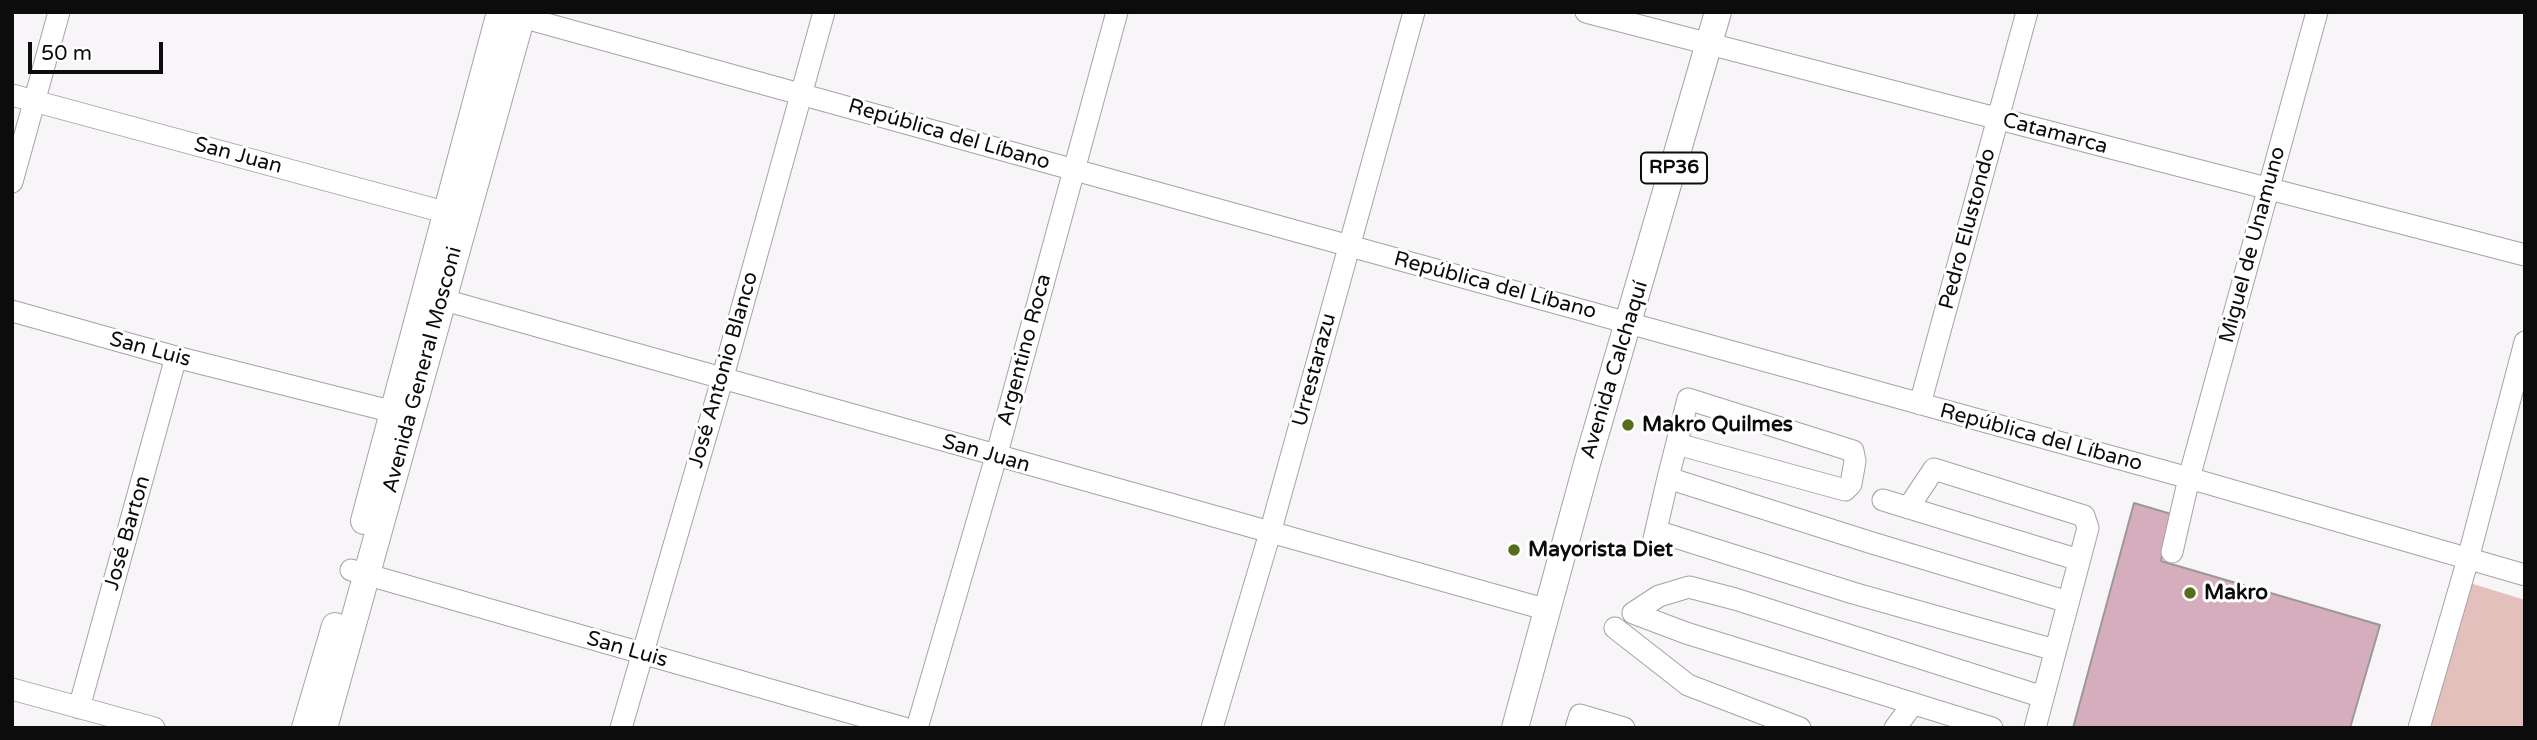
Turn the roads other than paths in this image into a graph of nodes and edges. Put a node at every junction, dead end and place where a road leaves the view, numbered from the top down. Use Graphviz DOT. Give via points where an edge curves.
graph roads {
  1 [pos="59,12"];
  2 [pos="824,12"];
  3 [pos="1117,12"];
  4 [pos="1414,12"];
  5 [pos="1586,12"];
  6 [pos="1718,12"];
  7 [pos="2027,12"];
  8 [pos="2317,12"];
  9 [pos="512,13"];
  10 [pos="1709,45"];
  11 [pos="802,93"];
  12 [pos="12,95"];
  13 [pos="36,102"];
  14 [pos="1997,119"];
  15 [pos="1074,171"];
  16 [pos="12,183"];
  17 [pos="2269,190"];
  18 [pos="456,215"];
  19 [pos="1349,247"];
  20 [pos="2525,255"];
  21 [pos="434,297"];
  22 [pos="12,311"];
  23 [pos="1630,323"];
  24 [pos="2525,342"];
  25 [pos="176,357"];
  26 [pos="722,380"];
  27 [pos="1920,404"];
  28 [pos="402,414"];
  29 [pos="1677,444"];
  30 [pos="996,457"];
  31 [pos="1668,478"];
  32 [pos="2189,478"];
  33 [pos="1883,500"];
  34 [pos="1908,508"];
  35 [pos="1270,533"];
  36 [pos="2172,552"];
  37 [pos="2468,559"];
  38 [pos="2079,560"];
  39 [pos="359,573"];
  40 [pos="2525,575"];
  41 [pos="2068,602"];
  42 [pos="1548,610"];
  43 [pos="1615,628"];
  44 [pos="2055,650"];
  45 [pos="642,654"];
  46 [pos="12,689"];
  47 [pos="2043,697"];
  48 [pos="1913,704"];
  49 [pos="79,708"];
  50 [pos="154,728"];
  51 [pos="304,728"];
  52 [pos="324,728"];
  53 [pos="621,728"];
  54 [pos="904,728"];
  55 [pos="917,728"];
  56 [pos="1212,728"];
  57 [pos="1515,728"];
  58 [pos="1576,728"];
  59 [pos="1624,728"];
  60 [pos="1800,728"];
  61 [pos="1895,728"];
  62 [pos="1992,728"];
  63 [pos="2035,728"];
  64 [pos="2419,728"];
  1 -- 13 [label="street"];
  2 -- 11 [label="street, José Antonio Blanco"];
  3 -- 15 [label="street, Argentino Roca"];
  4 -- 19 [label="street, Urrestarazu"];
  5 -- 10 [label="street, Catamarca"];
  6 -- 10 [label="main road, Avenida Calchaquí / RP36"];
  7 -- 14 [label="street, Pedro Elustondo"];
  8 -- 17 [label="street, Miguel de Unamuno"];
  9 -- 11 [label="street, República del Líbano"];
  9 -- 18 [label="main road, Avenida General Mosconi"];
  10 -- 14 [label="street, Catamarca"];
  10 -- 23 [label="main road, Avenida Calchaquí / RP36"];
  11 -- 15 [label="street, República del Líbano"];
  11 -- 26 [label="street, José Antonio Blanco"];
  12 -- 13 [label="street, San Juan"];
  13 -- 16 [label="street"];
  13 -- 18 [label="street, San Juan"];
  14 -- 17 [label="street, Catamarca"];
  14 -- 27 [label="street, Pedro Elustondo"];
  15 -- 19 [label="street, República del Líbano"];
  15 -- 30 [label="street, Argentino Roca"];
  17 -- 20 [label="street, Catamarca"];
  17 -- 32 [label="street, Miguel de Unamuno"];
  18 -- 21 [label="main road, Avenida General Mosconi"];
  19 -- 23 [label="street, República del Líbano"];
  19 -- 35 [label="street, Urrestarazu"];
  21 -- 26 [label="street, San Juan"];
  21 -- 28 [label="main road, Avenida General Mosconi"];
  22 -- 25 [label="street, San Luis"];
  23 -- 27 [label="street, República del Líbano"];
  23 -- 42 [label="main road, Avenida Calchaquí / RP36"];
  24 -- 37 [label="street"];
  25 -- 28 [label="street, San Luis"];
  25 -- 49 [label="street, José Barton"];
  26 -- 30 [label="street, San Juan"];
  26 -- 45 [label="street, José Antonio Blanco"];
  27 -- 32 [label="street, República del Líbano"];
  28 -- 39 [label="main road, Avenida General Mosconi"];
  29 -- 29 [label="street" via="1844,489 1851,484 1855,461 1853,452 1688,399"];
  29 -- 31 [label="street"];
  30 -- 35 [label="street, San Juan"];
  30 -- 55 [label="street, Argentino Roca"];
  31 -- 41 [label="street"];
  31 -- 44 [label="street" via="1654,537"];
  32 -- 36 [label="street, Miguel de Unamuno"];
  32 -- 37 [label="street, República del Líbano"];
  33 -- 34 [label="street"];
  34 -- 38 [label="street"];
  34 -- 38 [label="street" via="1934,469 2084,516 2088,528"];
  35 -- 42 [label="street, San Juan"];
  35 -- 56 [label="street, Urrestarazu"];
  37 -- 40 [label="street, República del Líbano"];
  37 -- 64 [label="street"];
  38 -- 41 [label="street"];
  39 -- 45 [label="street, San Luis"];
  39 -- 51 [label="main road, Avenida General Mosconi"];
  39 -- 52 [label="main road, Avenida General Mosconi"];
  41 -- 44 [label="street"];
  42 -- 57 [label="main road, Avenida Calchaquí / RP36"];
  43 -- 60 [label="street" via="1688,685"];
  44 -- 47 [label="street"];
  45 -- 53 [label="street, José Antonio Blanco"];
  45 -- 54 [label="street, San Luis"];
  46 -- 49 [label="street"];
  47 -- 48 [label="street" via="1689,587 1659,596 1633,613"];
  47 -- 63 [label="street"];
  48 -- 61 [label="street"];
  48 -- 62 [label="street"];
  49 -- 50 [label="street"];
  58 -- 59 [label="street" via="1580,715"];
}
